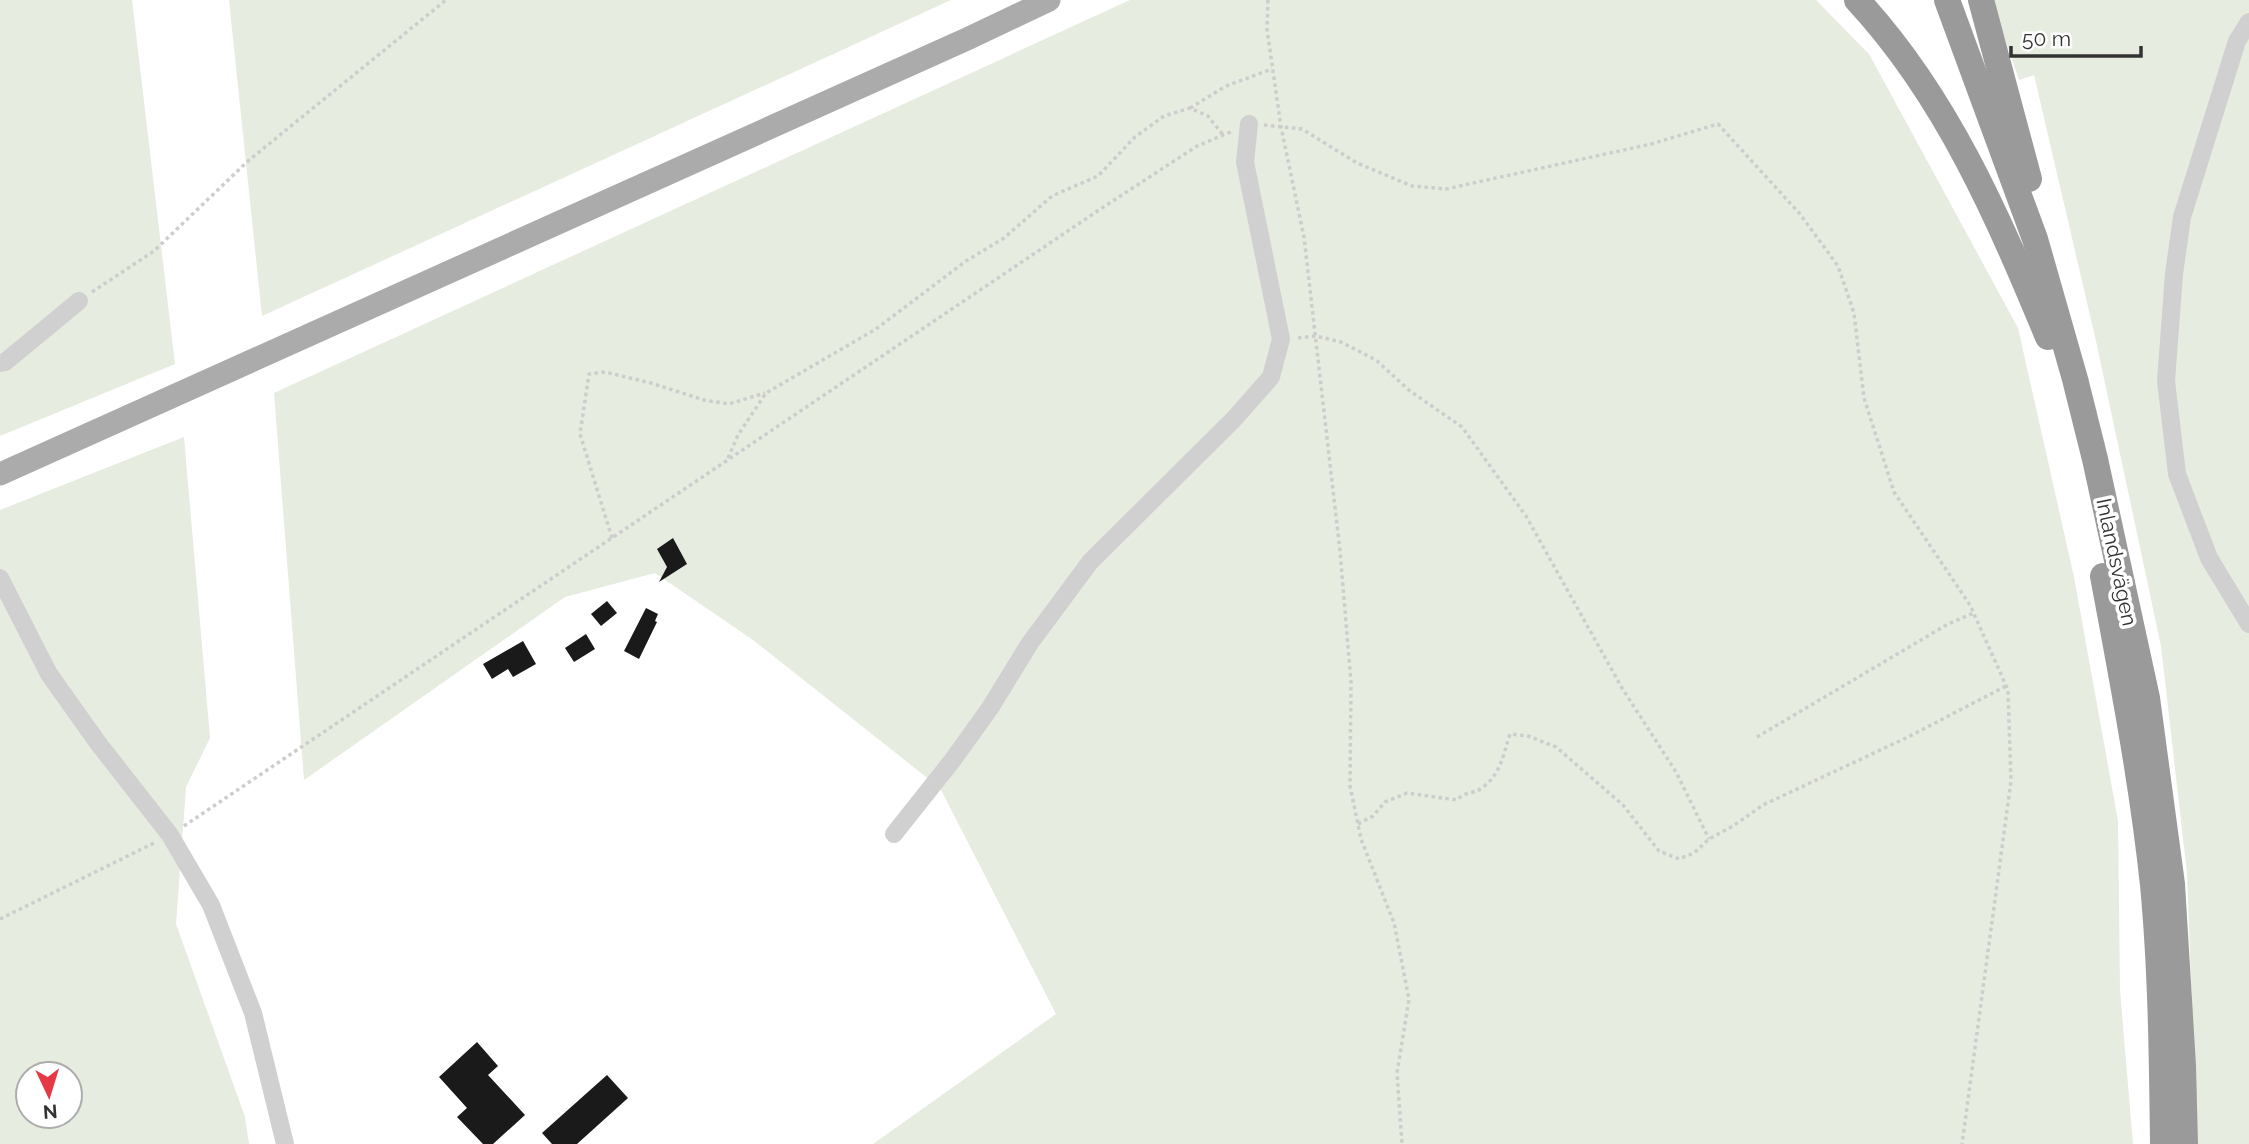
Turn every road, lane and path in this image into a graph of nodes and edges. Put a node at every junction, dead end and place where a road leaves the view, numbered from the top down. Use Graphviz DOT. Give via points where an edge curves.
graph roads {
  1 [pos="446,0"];
  2 [pos="1049,0"];
  3 [pos="1268,0"];
  4 [pos="1857,0"];
  5 [pos="1931,0"];
  6 [pos="1947,0"];
  7 [pos="1981,0"];
  8 [pos="2249,22"];
  9 [pos="1272,69"];
  10 [pos="1190,108"];
  11 [pos="1249,124"];
  12 [pos="1281,127"];
  13 [pos="1223,135"];
  14 [pos="79,301"];
  15 [pos="1316,336"];
  16 [pos="2050,341"];
  17 [pos="0,363"];
  18 [pos="2075,379"];
  19 [pos="766,393"];
  20 [pos="727,460"];
  21 [pos="0,474"];
  22 [pos="612,538"];
  23 [pos="0,578"];
  24 [pos="1974,613"];
  25 [pos="2249,624"];
  26 [pos="2006,686"];
  27 [pos="1757,737"];
  28 [pos="1358,824"];
  29 [pos="894,834"];
  30 [pos="170,835"];
  31 [pos="1709,838"];
  32 [pos="0,919"];
  33 [pos="285,1144"];
  34 [pos="1402,1144"];
  35 [pos="1962,1144"];
  36 [pos="2163,1144"];
  37 [pos="2185,1144"];
  1 -- 14 [label="path" via="258,152 154,251"];
  2 -- 21 [label="main road"];
  3 -- 9 [label="path"];
  4 -- 16 [label="highway" via="1917,73 1957,138 2001,224"];
  5 -- 16 [label="highway, Inlandsvägen" via="2012,213"];
  6 -- 18 [label="highway, Inlandsvägen" via="2035,240"];
  7 -- 18 [label="highway"];
  8 -- 25 [label="street" via="2237,41 2182,217 2166,381 2177,474 2209,558"];
  9 -- 10 [label="path" via="1226,86"];
  9 -- 12 [label="path"];
  10 -- 13 [label="path" via="1208,116"];
  10 -- 19 [label="path" via="1164,116 1135,137 1098,176 1052,196 1004,238 876,329"];
  11 -- 12 [label="path"];
  11 -- 13 [label="path"];
  11 -- 29 [label="street" via="1245,162 1281,339 1271,377 1090,562 953,761"];
  12 -- 15 [label="path" via="1304,237"];
  12 -- 24 [label="path" via="1302,129 1357,163 1412,186 1446,189 1651,144 1718,124 1800,214 1838,266 1854,313 1864,398 1894,492"];
  13 -- 20 [label="path" via="1197,146 1099,210"];
  14 -- 17 [label="street"];
  15 -- 28 [label="path" via="1350,669 1350,786"];
  15 -- 31 [label="path" via="1341,342 1376,360 1410,391 1462,426 1526,516 1622,688 1676,772"];
  16 -- 36 [label="highway, Inlandsvägen" via="2080,461 2124,688 2151,872"];
  18 -- 37 [label="highway, Inlandsvägen" via="2149,712 2172,884"];
  19 -- 20 [label="path"];
  19 -- 22 [label="path" via="729,404 605,372 589,374 580,434"];
  20 -- 22 [label="path"];
  22 -- 30 [label="path"];
  23 -- 30 [label="street" via="49,674"];
  24 -- 26 [label="path"];
  24 -- 27 [label="path"];
  26 -- 31 [label="path" via="1763,805"];
  26 -- 35 [label="path" via="2011,781"];
  28 -- 31 [label="path" via="1407,793 1457,800 1480,789 1500,770 1510,734 1556,747 1623,805 1659,851 1679,859 1694,853"];
  28 -- 34 [label="path" via="1394,923 1409,999 1397,1073"];
  30 -- 32 [label="path"];
  30 -- 33 [label="street" via="211,905 253,1013"];
}
